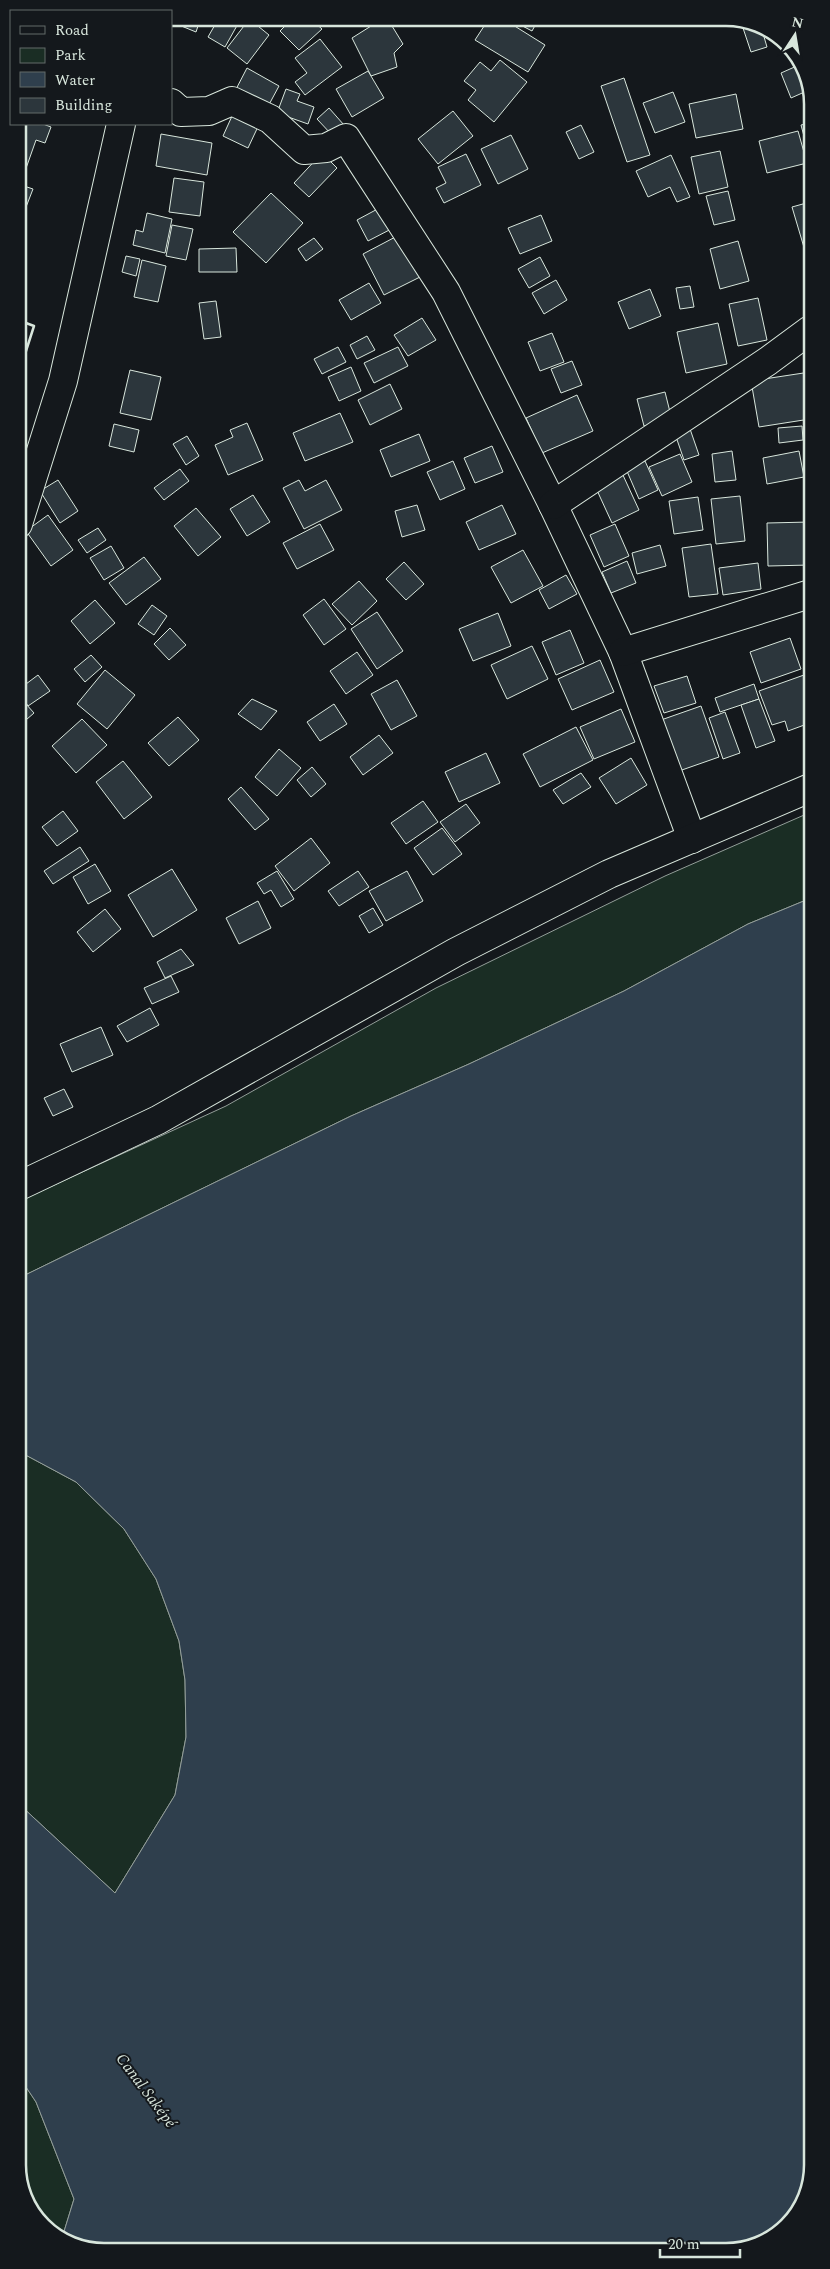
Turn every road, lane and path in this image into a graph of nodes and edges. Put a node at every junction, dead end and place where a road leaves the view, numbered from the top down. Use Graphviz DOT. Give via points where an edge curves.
graph roads {
  1 [pos="172,104"];
  2 [pos="121,125"];
  3 [pos="804,334"];
  4 [pos="26,499"];
  5 [pos="553,505"];
  6 [pos="804,596"];
  7 [pos="622,652"];
  8 [pos="804,791"];
  9 [pos="692,839"];
  10 [pos="26,1183"];
  1 -- 5 [label="street" via="181,112 209,111 232,101 270,118 304,150 326,148 346,138 446,292"];
  2 -- 4 [label="street" via="64,381"];
  3 -- 5 [label="street"];
  5 -- 7 [label="street"];
  6 -- 7 [label="street"];
  7 -- 9 [label="street"];
  8 -- 9 [label="street"];
  9 -- 10 [label="street" via="609,874 456,952 158,1120"];
}
